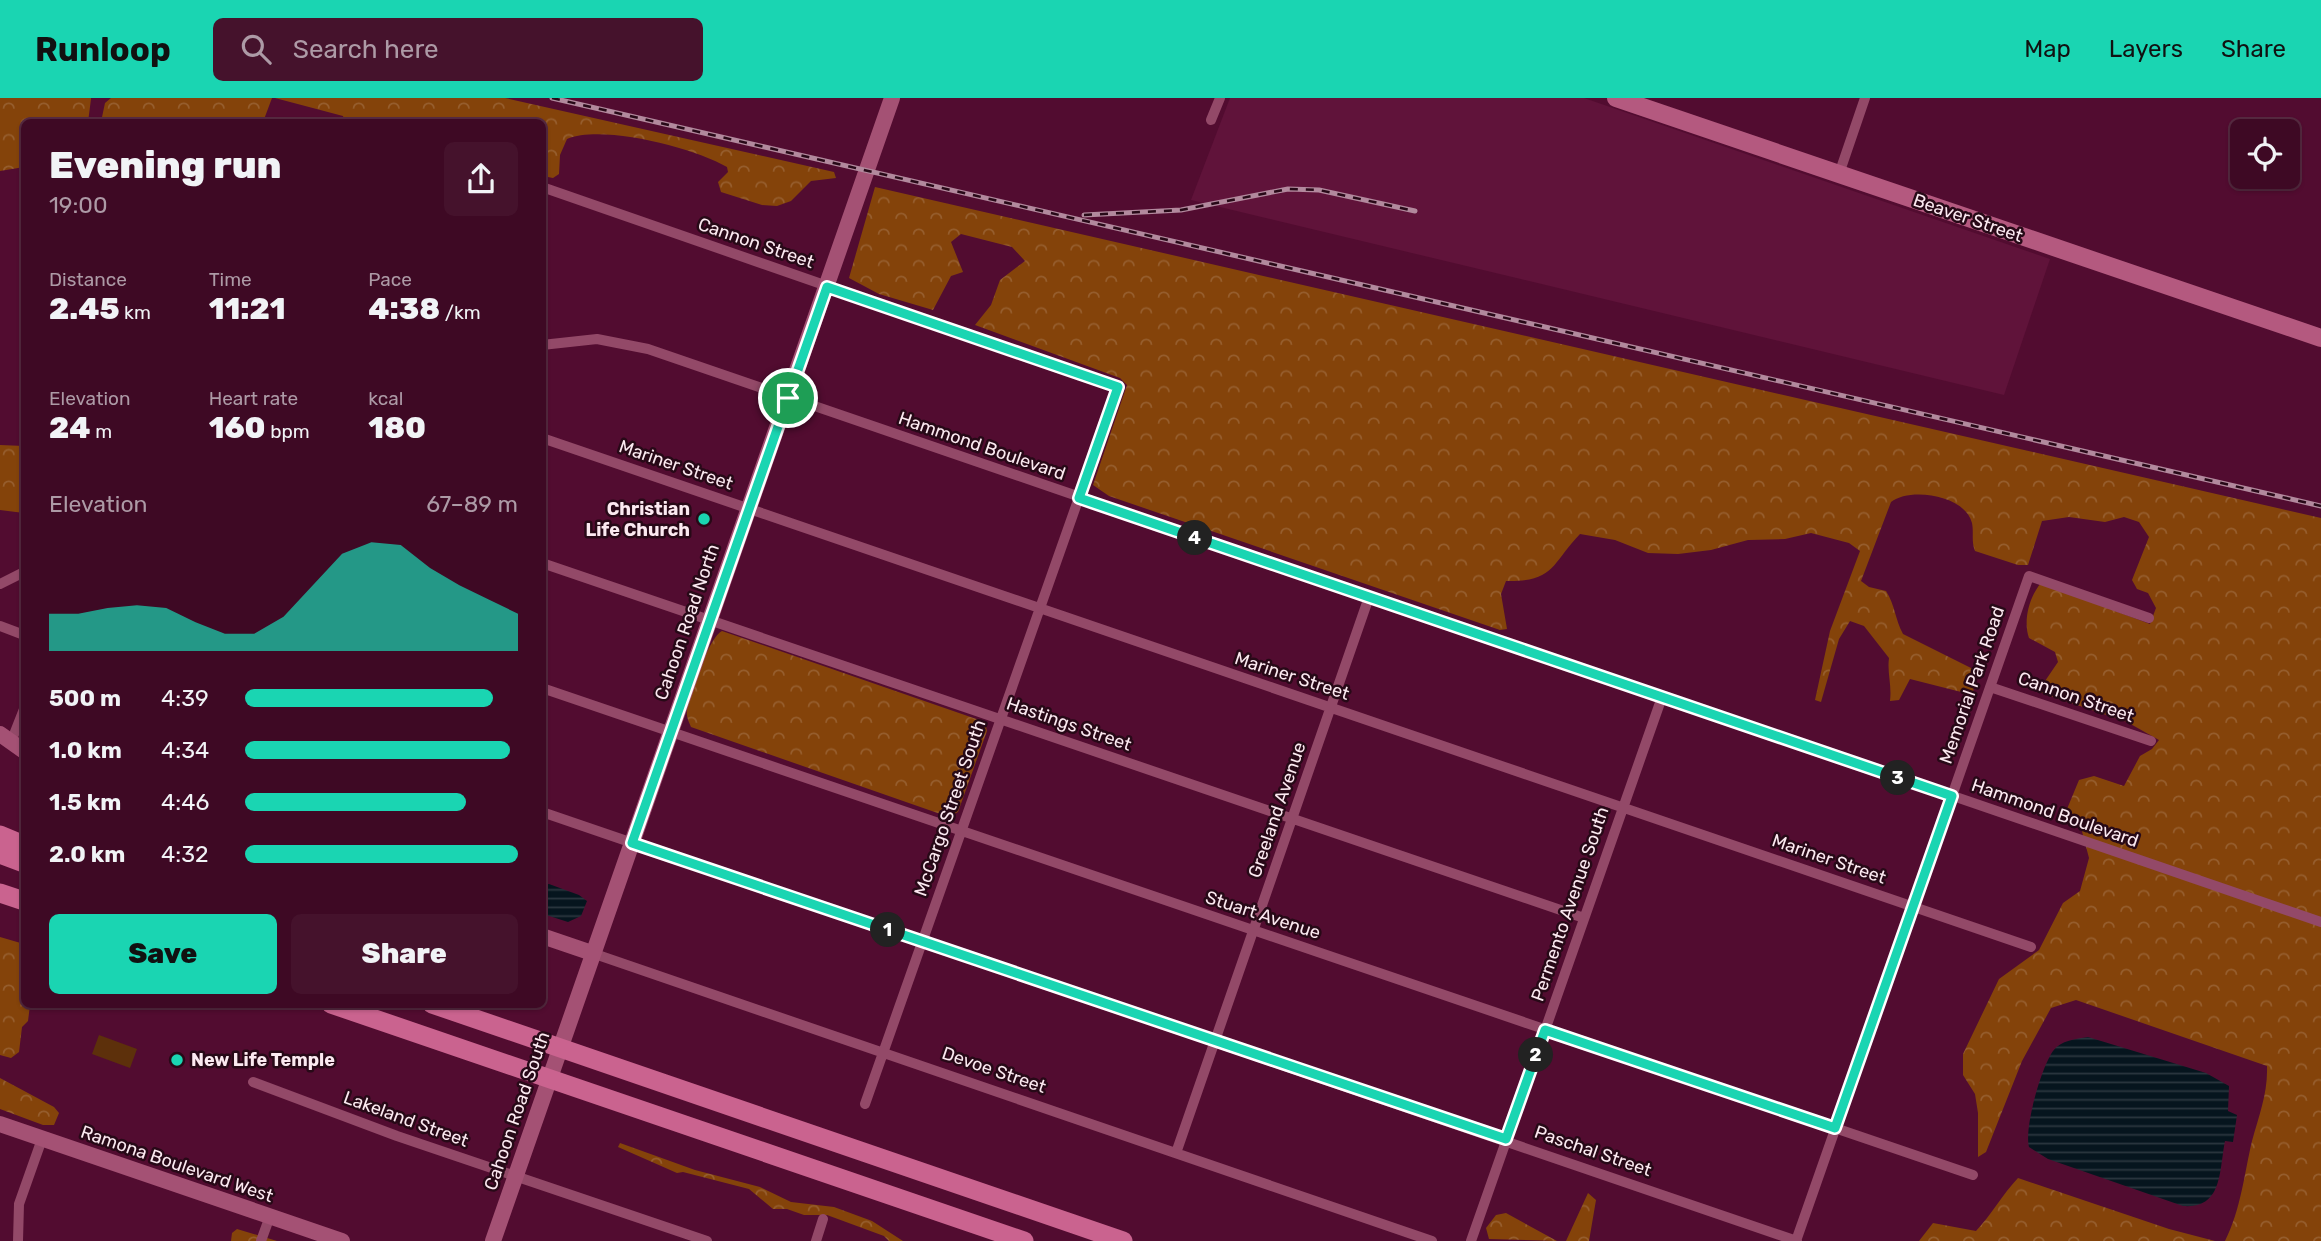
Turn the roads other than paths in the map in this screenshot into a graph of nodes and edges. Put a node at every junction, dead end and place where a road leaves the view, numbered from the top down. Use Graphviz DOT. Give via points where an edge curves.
graph roads {
  1 [pos="892,98"];
  2 [pos="1220,98"];
  3 [pos="1616,98"];
  4 [pos="1865,98"];
  5 [pos="1211,120"];
  6 [pos="1839,174"];
  7 [pos="546,188"];
  8 [pos="827,287"];
  9 [pos="2321,338"];
  10 [pos="546,344"];
  11 [pos="1118,387"];
  12 [pos="788,398"];
  13 [pos="546,439"];
  14 [pos="1079,498"];
  15 [pos="748,509"];
  16 [pos="546,564"];
  17 [pos="21,574"];
  18 [pos="0,584"];
  19 [pos="1369,597"];
  20 [pos="1040,608"];
  21 [pos="2149,618"];
  22 [pos="709,620"];
  23 [pos="0,626"];
  24 [pos="21,634"];
  25 [pos="1990,687"];
  26 [pos="546,689"];
  27 [pos="1662,697"];
  28 [pos="1331,707"];
  29 [pos="21,717"];
  30 [pos="1000,719"];
  31 [pos="669,732"];
  32 [pos="2151,741"];
  33 [pos="12,742"];
  34 [pos="1952,796"];
  35 [pos="1622,808"];
  36 [pos="546,813"];
  37 [pos="1292,818"];
  38 [pos="960,831"];
  39 [pos="0,835"];
  40 [pos="632,843"];
  41 [pos="21,844"];
  42 [pos="0,855"];
  43 [pos="21,862"];
  44 [pos="0,893"];
  45 [pos="21,900"];
  46 [pos="0,901"];
  47 [pos="21,906"];
  48 [pos="1913,907"];
  49 [pos="1584,918"];
  50 [pos="2321,922"];
  51 [pos="1254,931"];
  52 [pos="546,937"];
  53 [pos="921,941"];
  54 [pos="2031,947"];
  55 [pos="592,953"];
  56 [pos="343,1008"];
  57 [pos="443,1008"];
  58 [pos="1545,1030"];
  59 [pos="1213,1041"];
  60 [pos="883,1052"];
  61 [pos="253,1082"];
  62 [pos="865,1104"];
  63 [pos="0,1124"];
  64 [pos="1835,1128"];
  65 [pos="43,1139"];
  66 [pos="1506,1139"];
  67 [pos="1176,1153"];
  68 [pos="1973,1175"];
  69 [pos="515,1176"];
  70 [pos="270,1216"];
  71 [pos="823,1219"];
  72 [pos="18,1241"];
  73 [pos="261,1241"];
  74 [pos="342,1241"];
  75 [pos="493,1241"];
  76 [pos="707,1241"];
  77 [pos="816,1241"];
  78 [pos="1024,1241"];
  79 [pos="1123,1241"];
  80 [pos="1433,1241"];
  81 [pos="1471,1241"];
  82 [pos="1796,1241"];
  1 -- 8 [label="main road, Cahoon Road North"];
  2 -- 5 [label="street"];
  3 -- 6 [label="main road, Beaver Street"];
  4 -- 6 [label="street"];
  6 -- 9 [label="main road, Beaver Street"];
  7 -- 8 [label="street, Cannon Street"];
  8 -- 11 [label="street, Cannon Street"];
  8 -- 12 [label="main road, Cahoon Road North"];
  10 -- 12 [label="street, Hammond Boulevard" via="580,339 625,343"];
  11 -- 14 [label="street, McCargo Street South"];
  12 -- 14 [label="street, Hammond Boulevard"];
  12 -- 15 [label="main road, Cahoon Road North"];
  13 -- 15 [label="street, Mariner Street"];
  14 -- 19 [label="street, Hammond Boulevard"];
  14 -- 20 [label="street, McCargo Street South"];
  15 -- 20 [label="street, Mariner Street"];
  15 -- 22 [label="main road, Cahoon Road North"];
  16 -- 22 [label="street, Hastings Street"];
  17 -- 18 [label="street"];
  19 -- 27 [label="street, Hammond Boulevard"];
  19 -- 28 [label="street, Greeland Avenue"];
  20 -- 28 [label="street, Mariner Street"];
  20 -- 30 [label="street, McCargo Street South"];
  21 -- 25 [label="street, Memorial Park Road" via="2029,576"];
  22 -- 30 [label="street, Hastings Street"];
  22 -- 31 [label="main road, Cahoon Road North"];
  23 -- 24 [label="street"];
  25 -- 32 [label="street, Cannon Street"];
  25 -- 34 [label="street, Memorial Park Road"];
  26 -- 31 [label="street, Stuart Avenue"];
  27 -- 34 [label="street, Hammond Boulevard"];
  27 -- 35 [label="street, Permento Avenue South"];
  28 -- 35 [label="street, Mariner Street"];
  28 -- 37 [label="street, Greeland Avenue"];
  29 -- 33 [label="street"];
  30 -- 37 [label="street, Hastings Street"];
  30 -- 38 [label="street, McCargo Street South"];
  31 -- 38 [label="street, Stuart Avenue"];
  31 -- 40 [label="main road, Cahoon Road North"];
  34 -- 48 [label="street, Memorial Park Road"];
  34 -- 50 [label="street, Hammond Boulevard"];
  35 -- 48 [label="street, Mariner Street"];
  35 -- 49 [label="street, Permento Avenue South"];
  36 -- 40 [label="street, Paschal Street"];
  37 -- 49 [label="street, Hastings Street"];
  37 -- 51 [label="street, Greeland Avenue"];
  38 -- 51 [label="street, Stuart Avenue"];
  38 -- 53 [label="street, McCargo Street South"];
  39 -- 41 [label="highway"];
  40 -- 53 [label="street, Paschal Street"];
  40 -- 55 [label="main road"];
  42 -- 43 [label="highway"];
  44 -- 45 [label="highway"];
  46 -- 47 [label="highway"];
  48 -- 54 [label="street, Mariner Street"];
  48 -- 64 [label="street, Memorial Park Road"];
  49 -- 58 [label="street, Permento Avenue South"];
  51 -- 58 [label="street, Stuart Avenue"];
  51 -- 59 [label="street, Greeland Avenue"];
  52 -- 55 [label="main road, Devoe Street"];
  53 -- 59 [label="street, Paschal Street"];
  53 -- 60 [label="street, McCargo Street South"];
  55 -- 60 [label="street, Devoe Street"];
  55 -- 69 [label="main road, Cahoon Road South"];
  56 -- 78 [label="highway"];
  57 -- 79 [label="highway"];
  58 -- 64 [label="street, Stuart Avenue"];
  58 -- 66 [label="street, Permento Avenue South"];
  59 -- 66 [label="street, Paschal Street"];
  59 -- 67 [label="street, Greeland Avenue"];
  60 -- 62 [label="street, McCargo Street South"];
  60 -- 67 [label="street, Devoe Street"];
  61 -- 69 [label="street, Lakeland Street"];
  63 -- 65 [label="main road, Ramona Boulevard West"];
  64 -- 68 [label="street, Stuart Avenue"];
  64 -- 82 [label="street, Memorial Park Road"];
  65 -- 70 [label="main road, Ramona Boulevard West"];
  65 -- 72 [label="street" via="19,1204"];
  66 -- 81 [label="street, Permento Avenue South"];
  66 -- 82 [label="street, Paschal Street"];
  67 -- 80 [label="street, Devoe Street"];
  69 -- 75 [label="main road, Cahoon Road South"];
  69 -- 76 [label="street, Lakeland Street"];
  70 -- 73 [label="street"];
  70 -- 74 [label="main road, Ramona Boulevard West"];
  71 -- 77 [label="street"];
}
